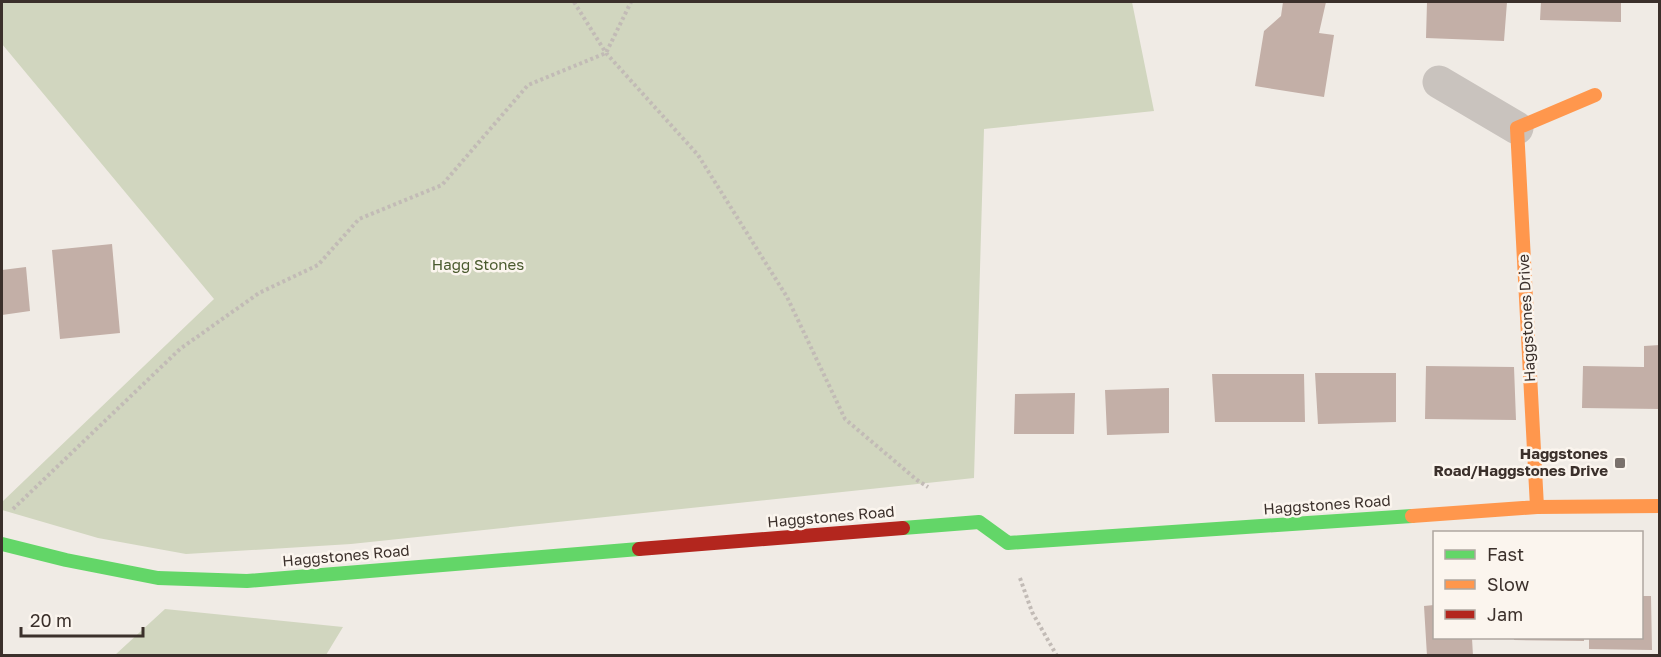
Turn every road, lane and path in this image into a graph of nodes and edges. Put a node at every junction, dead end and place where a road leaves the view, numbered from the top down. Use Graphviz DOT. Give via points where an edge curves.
graph roads {
  1 [pos="574,2"];
  2 [pos="631,2"];
  3 [pos="606,53"];
  4 [pos="1439,82"];
  5 [pos="1595,95"];
  6 [pos="1517,129"];
  7 [pos="1659,506"];
  8 [pos="1537,507"];
  9 [pos="10,512"];
  10 [pos="979,522"];
  11 [pos="1008,543"];
  12 [pos="2,544"];
  13 [pos="1057,656"];
  1 -- 3 [label="path"];
  2 -- 3 [label="path"];
  3 -- 9 [label="path" via="528,85 442,184 359,219 318,265 259,293 180,348"];
  3 -- 10 [label="path" via="698,155 787,297 845,419 917,480"];
  4 -- 6 [label="street"];
  5 -- 6 [label="street"];
  6 -- 8 [label="street, Haggstones Drive"];
  7 -- 8 [label="street, Haggstones Road"];
  8 -- 11 [label="street, Haggstones Road"];
  10 -- 11 [label="street"];
  10 -- 12 [label="street, Haggstones Road" via="247,581 158,578"];
  11 -- 13 [label="path" via="1032,612"];
}
